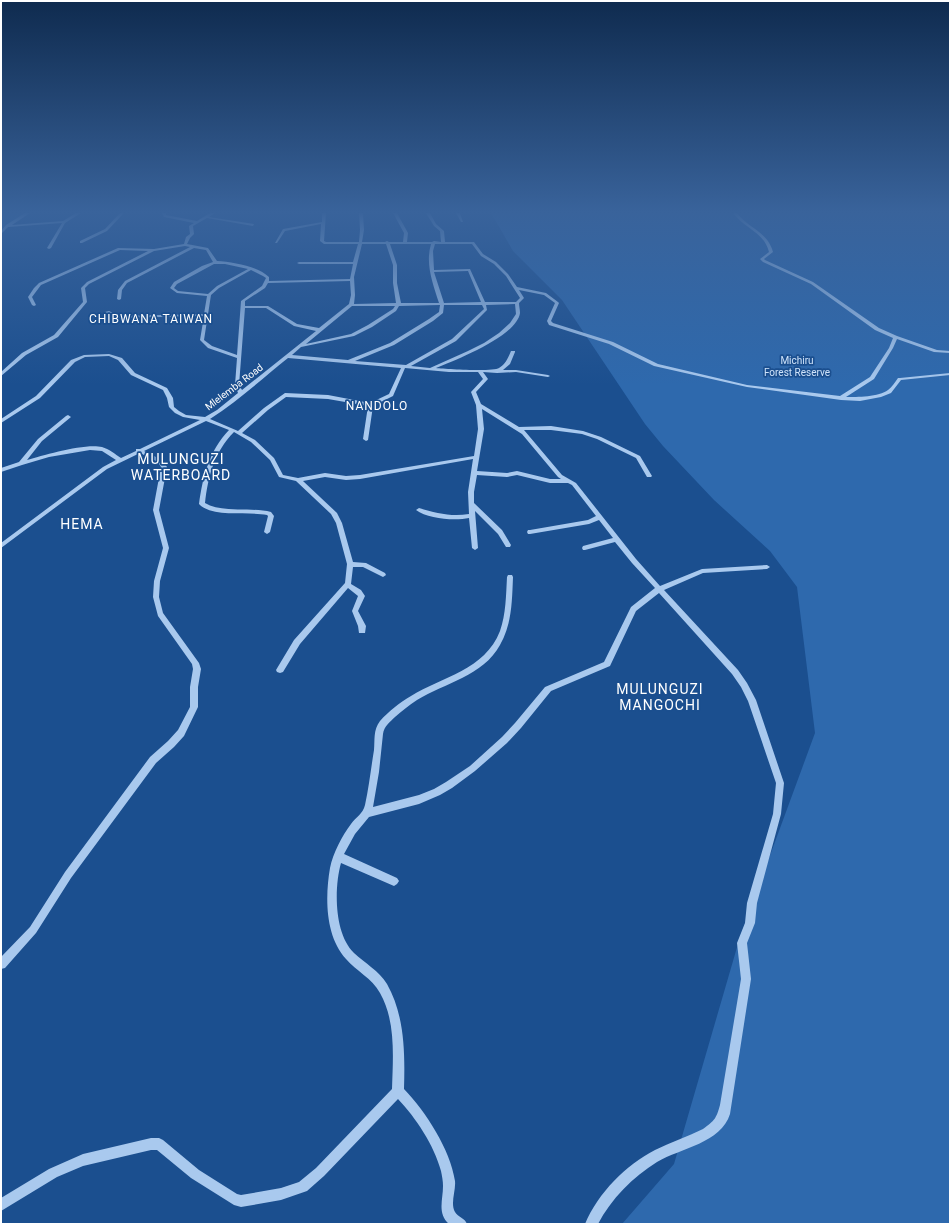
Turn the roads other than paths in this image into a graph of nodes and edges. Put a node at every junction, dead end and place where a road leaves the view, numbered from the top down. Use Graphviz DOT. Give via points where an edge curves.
graph roads {
  1 [pos="70,270"];
  2 [pos="114,270"];
  3 [pos="149,270"];
  4 [pos="199,270"];
  5 [pos="249,270"];
  6 [pos="254,270"];
  7 [pos="354,270"];
  8 [pos="395,270"];
  9 [pos="463,270"];
  10 [pos="469,270"];
  11 [pos="503,270"];
  12 [pos="784,270"];
  13 [pos="432,271"];
  14 [pos="352,280"];
  15 [pos="268,282"];
  16 [pos="517,288"];
  17 [pos="209,295"];
  18 [pos="119,300"];
  19 [pos="483,303"];
  20 [pos="517,303"];
  21 [pos="442,304"];
  22 [pos="34,305"];
  23 [pos="351,305"];
  24 [pos="398,305"];
  25 [pos="243,307"];
  26 [pos="107,312"];
  27 [pos="206,315"];
  28 [pos="320,330"];
  29 [pos="895,337"];
  30 [pos="299,346"];
  31 [pos="513,352"];
  32 [pos="950,352"];
  33 [pos="287,356"];
  34 [pos="238,357"];
  35 [pos="349,361"];
  36 [pos="405,366"];
  37 [pos="431,369"];
  38 [pos="480,372"];
  39 [pos="497,372"];
  40 [pos="950,374"];
  41 [pos="1,375"];
  42 [pos="548,376"];
  43 [pos="241,394"];
  44 [pos="841,398"];
  45 [pos="371,405"];
  46 [pos="479,405"];
  47 [pos="68,417"];
  48 [pos="206,419"];
  49 [pos="1,421"];
  50 [pos="517,429"];
  51 [pos="233,430"];
  52 [pos="240,432"];
  53 [pos="366,439"];
  54 [pos="138,450"];
  55 [pos="476,457"];
  56 [pos="120,460"];
  57 [pos="22,462"];
  58 [pos="1,470"];
  59 [pos="476,473"];
  60 [pos="649,476"];
  61 [pos="298,480"];
  62 [pos="568,481"];
  63 [pos="471,504"];
  64 [pos="419,510"];
  65 [pos="472,515"];
  66 [pos="600,517"];
  67 [pos="267,532"];
  68 [pos="530,532"];
  69 [pos="16,536"];
  70 [pos="617,539"];
  71 [pos="1,540"];
  72 [pos="508,545"];
  73 [pos="1,546"];
  74 [pos="475,548"];
  75 [pos="585,548"];
  76 [pos="350,564"];
  77 [pos="767,567"];
  78 [pos="383,575"];
  79 [pos="510,577"];
  80 [pos="348,584"];
  81 [pos="659,589"];
  82 [pos="362,631"];
  83 [pos="280,670"];
  84 [pos="367,813"];
  85 [pos="339,857"];
  86 [pos="394,881"];
  87 [pos="1,964"];
  88 [pos="398,1091"];
  89 [pos="1,1205"];
  90 [pos="460,1224"];
  91 [pos="591,1224"];
  1 -- 22 [label="street" via="38,286 30,297"];
  2 -- 41 [label="street" via="83,288 85,302 56,336 24,354"];
  3 -- 18 [label="street" via="126,282 120,290"];
  4 -- 17 [label="street" via="175,283 172,288 177,292"];
  5 -- 17 [label="street" via="218,287"];
  6 -- 15 [label="street" via="266,275"];
  7 -- 14 [label="street"];
  8 -- 24 [label="street"];
  9 -- 13 [label="street"];
  10 -- 19 [label="street"];
  11 -- 16 [label="street"];
  12 -- 29 [label="street" via="812,283 877,329"];
  13 -- 21 [label="street"];
  14 -- 15 [label="street"];
  14 -- 23 [label="street"];
  15 -- 25 [label="street" via="244,299"];
  16 -- 20 [label="street" via="522,300"];
  16 -- 44 [label="street" via="545,294 557,302 549,321 552,324 611,343 656,365 729,383"];
  17 -- 27 [label="street"];
  19 -- 20 [label="street"];
  19 -- 21 [label="street"];
  19 -- 36 [label="street" via="486,309 463,333 445,346"];
  20 -- 37 [label="street" via="515,318 497,338"];
  21 -- 24 [label="street"];
  21 -- 35 [label="street" via="441,312 398,341"];
  23 -- 24 [label="street"];
  23 -- 28 [label="street, Mlelemba Road"];
  24 -- 30 [label="street" via="392,312 358,332"];
  25 -- 28 [label="street" via="267,307 296,325"];
  25 -- 34 [label="street"];
  26 -- 27 [label="street" via="118,317"];
  27 -- 34 [label="street" via="203,342"];
  28 -- 30 [label="street, Mlelemba Road"];
  29 -- 32 [label="street" via="936,351"];
  29 -- 44 [label="street" via="872,378"];
  30 -- 33 [label="street, Mlelemba Road"];
  31 -- 39 [label="street" via="508,363"];
  33 -- 35 [label="street"];
  33 -- 43 [label="street, Mlelemba Road"];
  34 -- 43 [label="street" via="237,385"];
  35 -- 36 [label="street"];
  36 -- 37 [label="street"];
  36 -- 45 [label="street" via="391,395"];
  37 -- 38 [label="street"];
  38 -- 39 [label="street"];
  38 -- 46 [label="street" via="486,379 474,392"];
  39 -- 42 [label="street" via="516,371"];
  40 -- 44 [label="street" via="900,379 889,392 881,395"];
  43 -- 48 [label="street, Mlelemba Road"];
  45 -- 52 [label="street" via="328,397 285,395"];
  45 -- 53 [label="street"];
  46 -- 50 [label="street"];
  46 -- 55 [label="street" via="478,418 481,429"];
  47 -- 57 [label="street" via="40,440"];
  48 -- 49 [label="street" via="185,416 177,412 172,407 165,389 133,374 116,356 102,354 84,356 73,361 38,397"];
  48 -- 51 [label="street"];
  48 -- 54 [label="street, Mlelemba Road"];
  50 -- 60 [label="street" via="551,428 599,438 638,457"];
  50 -- 62 [label="street" via="530,439 554,469"];
  51 -- 52 [label="street"];
  51 -- 67 [label="street" via="213,454 202,504 205,507 222,510 269,513 271,516"];
  52 -- 61 [label="street" via="272,459 281,476"];
  54 -- 56 [label="street, Mlelemba Road"];
  54 -- 87 [label="street" via="160,462 164,468 156,510 166,548 158,577 156,597 160,614 195,663 194,707 181,733 153,760 68,875 33,930"];
  55 -- 59 [label="street"];
  55 -- 61 [label="street" via="360,477 324,475"];
  56 -- 57 [label="street" via="104,450 95,448"];
  56 -- 69 [label="street, Mlelemba Road" via="92,477"];
  57 -- 58 [label="street"];
  59 -- 62 [label="street" via="517,474 550,481"];
  59 -- 63 [label="street" via="472,482"];
  61 -- 76 [label="street" via="334,513"];
  62 -- 66 [label="street" via="574,484"];
  63 -- 65 [label="street"];
  63 -- 72 [label="street" via="500,532"];
  64 -- 65 [label="street" via="440,518"];
  65 -- 74 [label="street"];
  66 -- 68 [label="street" via="589,522"];
  66 -- 70 [label="street"];
  69 -- 71 [label="street"];
  69 -- 73 [label="street, Mlelemba Road"];
  70 -- 75 [label="street"];
  70 -- 81 [label="street"];
  76 -- 78 [label="street" via="364,566"];
  76 -- 80 [label="street"];
  77 -- 81 [label="street" via="702,571"];
  79 -- 84 [label="street" via="503,634 480,664 416,696 382,725 378,733 379,747"];
  80 -- 82 [label="street" via="362,596 355,611"];
  80 -- 83 [label="street" via="297,642"];
  81 -- 84 [label="street" via="633,609 606,664 548,689 513,732 490,754 438,791"];
  81 -- 91 [label="street" via="735,672 750,695 781,788 769,847 752,903 750,923 742,943 746,979 726,1105 721,1121 713,1129 653,1158 640,1168 607,1196"];
  84 -- 85 [label="street" via="348,837"];
  85 -- 86 [label="street"];
  85 -- 88 [label="street" via="334,879 335,930 338,940 348,954 383,988 389,1001 399,1037"];
  88 -- 89 [label="street" via="303,1187 281,1194 241,1201 234,1199 195,1174 159,1144 151,1144 83,1160 53,1173"];
  88 -- 90 [label="street" via="419,1115 436,1146 449,1181 449,1214"];
}
